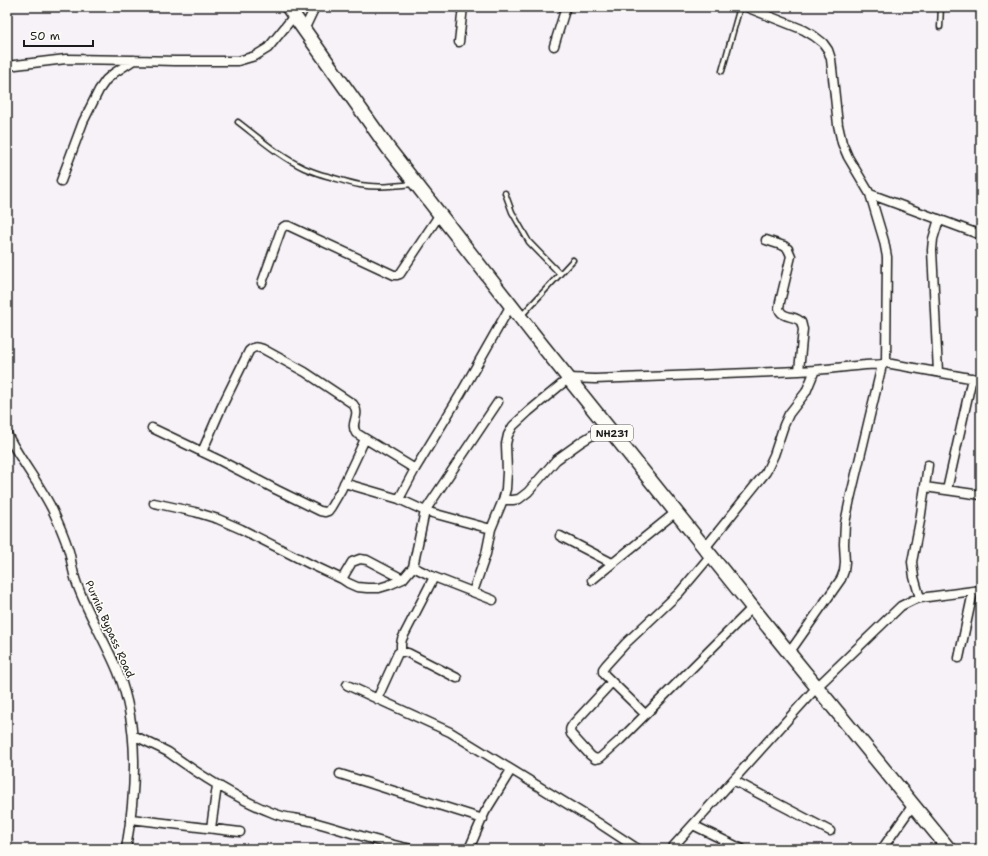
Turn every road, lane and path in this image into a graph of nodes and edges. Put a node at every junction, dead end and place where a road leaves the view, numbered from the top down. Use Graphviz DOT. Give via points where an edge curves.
graph roads {
  1 [pos="315,7"];
  2 [pos="463,7"];
  3 [pos="566,7"];
  4 [pos="740,7"];
  5 [pos="746,7"];
  6 [pos="941,7"];
  7 [pos="292,11"];
  8 [pos="940,27"];
  9 [pos="304,30"];
  10 [pos="459,42"];
  11 [pos="554,46"];
  12 [pos="134,60"];
  13 [pos="7,66"];
  14 [pos="722,71"];
  15 [pos="238,122"];
  16 [pos="61,181"];
  17 [pos="416,184"];
  18 [pos="505,193"];
  19 [pos="870,194"];
  20 [pos="440,214"];
  21 [pos="940,220"];
  22 [pos="981,235"];
  23 [pos="766,240"];
  24 [pos="573,260"];
  25 [pos="560,274"];
  26 [pos="262,283"];
  27 [pos="511,305"];
  28 [pos="520,317"];
  29 [pos="884,364"];
  30 [pos="815,370"];
  31 [pos="799,371"];
  32 [pos="938,372"];
  33 [pos="569,378"];
  34 [pos="972,378"];
  35 [pos="981,380"];
  36 [pos="498,402"];
  37 [pos="607,426"];
  38 [pos="152,428"];
  39 [pos="7,434"];
  40 [pos="365,439"];
  41 [pos="202,452"];
  42 [pos="928,465"];
  43 [pos="416,469"];
  44 [pos="344,483"];
  45 [pos="925,487"];
  46 [pos="947,490"];
  47 [pos="981,495"];
  48 [pos="399,499"];
  49 [pos="503,500"];
  50 [pos="154,503"];
  51 [pos="425,511"];
  52 [pos="676,512"];
  53 [pos="491,529"];
  54 [pos="560,536"];
  55 [pos="708,552"];
  56 [pos="612,563"];
  57 [pos="413,567"];
  58 [pos="434,577"];
  59 [pos="342,579"];
  60 [pos="403,579"];
  61 [pos="592,580"];
  62 [pos="977,591"];
  63 [pos="473,592"];
  64 [pos="920,598"];
  65 [pos="493,600"];
  66 [pos="753,607"];
  67 [pos="401,651"];
  68 [pos="789,653"];
  69 [pos="959,658"];
  70 [pos="457,678"];
  71 [pos="612,682"];
  72 [pos="347,685"];
  73 [pos="817,687"];
  74 [pos="377,699"];
  75 [pos="645,714"];
  76 [pos="133,735"];
  77 [pos="511,770"];
  78 [pos="340,774"];
  79 [pos="733,780"];
  80 [pos="217,786"];
  81 [pos="913,805"];
  82 [pos="131,819"];
  83 [pos="483,819"];
  84 [pos="693,825"];
  85 [pos="211,828"];
  86 [pos="830,831"];
  87 [pos="240,832"];
  88 [pos="385,846"];
  89 [pos="981,846"];
  90 [pos="126,849"];
  91 [pos="411,849"];
  92 [pos="469,849"];
  93 [pos="638,849"];
  94 [pos="671,849"];
  95 [pos="742,849"];
  96 [pos="882,849"];
  97 [pos="949,849"];
  98 [pos="980,849"];
  1 -- 9 [label="street"];
  2 -- 10 [label="street"];
  3 -- 11 [label="street"];
  4 -- 14 [label="lane"];
  5 -- 19 [label="street" via="804,30 824,43 831,58 842,143"];
  6 -- 8 [label="lane"];
  7 -- 9 [label="highway, NH231"];
  7 -- 12 [label="street" via="268,48 255,56 228,62"];
  9 -- 17 [label="highway, NH231"];
  12 -- 13 [label="street" via="66,59"];
  12 -- 16 [label="street" via="114,73 102,85 83,122"];
  15 -- 17 [label="lane" via="276,151 304,168 320,174 361,185"];
  17 -- 20 [label="highway, NH231"];
  18 -- 25 [label="lane" via="512,212 529,242"];
  19 -- 21 [label="street"];
  19 -- 29 [label="street" via="887,257"];
  20 -- 26 [label="street" via="397,275 289,226 283,227"];
  20 -- 27 [label="highway, NH231"];
  21 -- 22 [label="street"];
  21 -- 32 [label="street" via="932,250"];
  23 -- 31 [label="street" via="784,246 791,256 779,309 798,320 803,329"];
  24 -- 25 [label="lane"];
  25 -- 28 [label="lane"];
  27 -- 28 [label="highway, NH231"];
  27 -- 43 [label="street"];
  28 -- 33 [label="highway, NH231"];
  29 -- 30 [label="street"];
  29 -- 32 [label="street"];
  29 -- 68 [label="street" via="845,523 844,571"];
  30 -- 31 [label="street"];
  30 -- 55 [label="street" via="806,392 784,424 766,472"];
  31 -- 33 [label="street"];
  32 -- 34 [label="street"];
  33 -- 37 [label="highway, NH231"];
  33 -- 49 [label="street" via="528,412 508,434 506,489"];
  34 -- 35 [label="street"];
  34 -- 46 [label="street"];
  36 -- 51 [label="street"];
  37 -- 49 [label="street" via="556,460 519,499"];
  37 -- 52 [label="highway, NH231"];
  38 -- 41 [label="street"];
  39 -- 76 [label="street, Purnia Bypass Road" via="60,526 77,584 119,674 126,695"];
  40 -- 41 [label="street" via="354,429 357,409 353,404 305,372 263,349 253,347 222,406"];
  40 -- 43 [label="street"];
  40 -- 44 [label="street"];
  41 -- 44 [label="street" via="320,511 325,512 331,508"];
  42 -- 45 [label="street"];
  43 -- 48 [label="street"];
  44 -- 48 [label="street"];
  45 -- 46 [label="street"];
  45 -- 64 [label="street" via="912,562"];
  46 -- 47 [label="street"];
  48 -- 51 [label="street"];
  49 -- 53 [label="street"];
  50 -- 59 [label="street" via="195,512 242,529"];
  51 -- 53 [label="street"];
  51 -- 57 [label="street"];
  52 -- 55 [label="highway, NH231"];
  52 -- 56 [label="street"];
  53 -- 63 [label="street" via="486,554"];
  54 -- 56 [label="street"];
  55 -- 66 [label="highway, NH231"];
  55 -- 71 [label="street" via="678,593 603,669"];
  56 -- 61 [label="street"];
  57 -- 58 [label="street"];
  57 -- 60 [label="street"];
  58 -- 63 [label="street"];
  58 -- 67 [label="street" via="402,639"];
  59 -- 60 [label="street" via="357,587 379,588"];
  59 -- 60 [label="street" via="352,562 360,559 367,560"];
  62 -- 64 [label="street"];
  62 -- 69 [label="street"];
  63 -- 65 [label="street"];
  64 -- 73 [label="street" via="901,606"];
  66 -- 68 [label="highway, NH231"];
  66 -- 75 [label="street"];
  67 -- 70 [label="street"];
  67 -- 74 [label="street"];
  68 -- 73 [label="highway, NH231"];
  71 -- 75 [label="street"];
  71 -- 75 [label="street" via="570,728 571,734 590,755 595,759 600,758"];
  72 -- 74 [label="street"];
  73 -- 79 [label="street"];
  73 -- 81 [label="highway, NH231"];
  74 -- 77 [label="street" via="450,732"];
  76 -- 80 [label="street" via="164,750"];
  76 -- 82 [label="street, Purnia Bypass Road"];
  77 -- 83 [label="street"];
  77 -- 93 [label="street"];
  78 -- 83 [label="street"];
  79 -- 84 [label="street"];
  79 -- 86 [label="street"];
  80 -- 85 [label="street"];
  80 -- 88 [label="street" via="274,814 312,821"];
  81 -- 96 [label="street"];
  81 -- 97 [label="highway, NH231"];
  82 -- 85 [label="street"];
  82 -- 90 [label="street, Purnia Bypass Road"];
  83 -- 92 [label="street"];
  84 -- 94 [label="street"];
  84 -- 95 [label="street"];
  85 -- 87 [label="street"];
  88 -- 91 [label="street"];
  89 -- 98 [label="street"];
}
